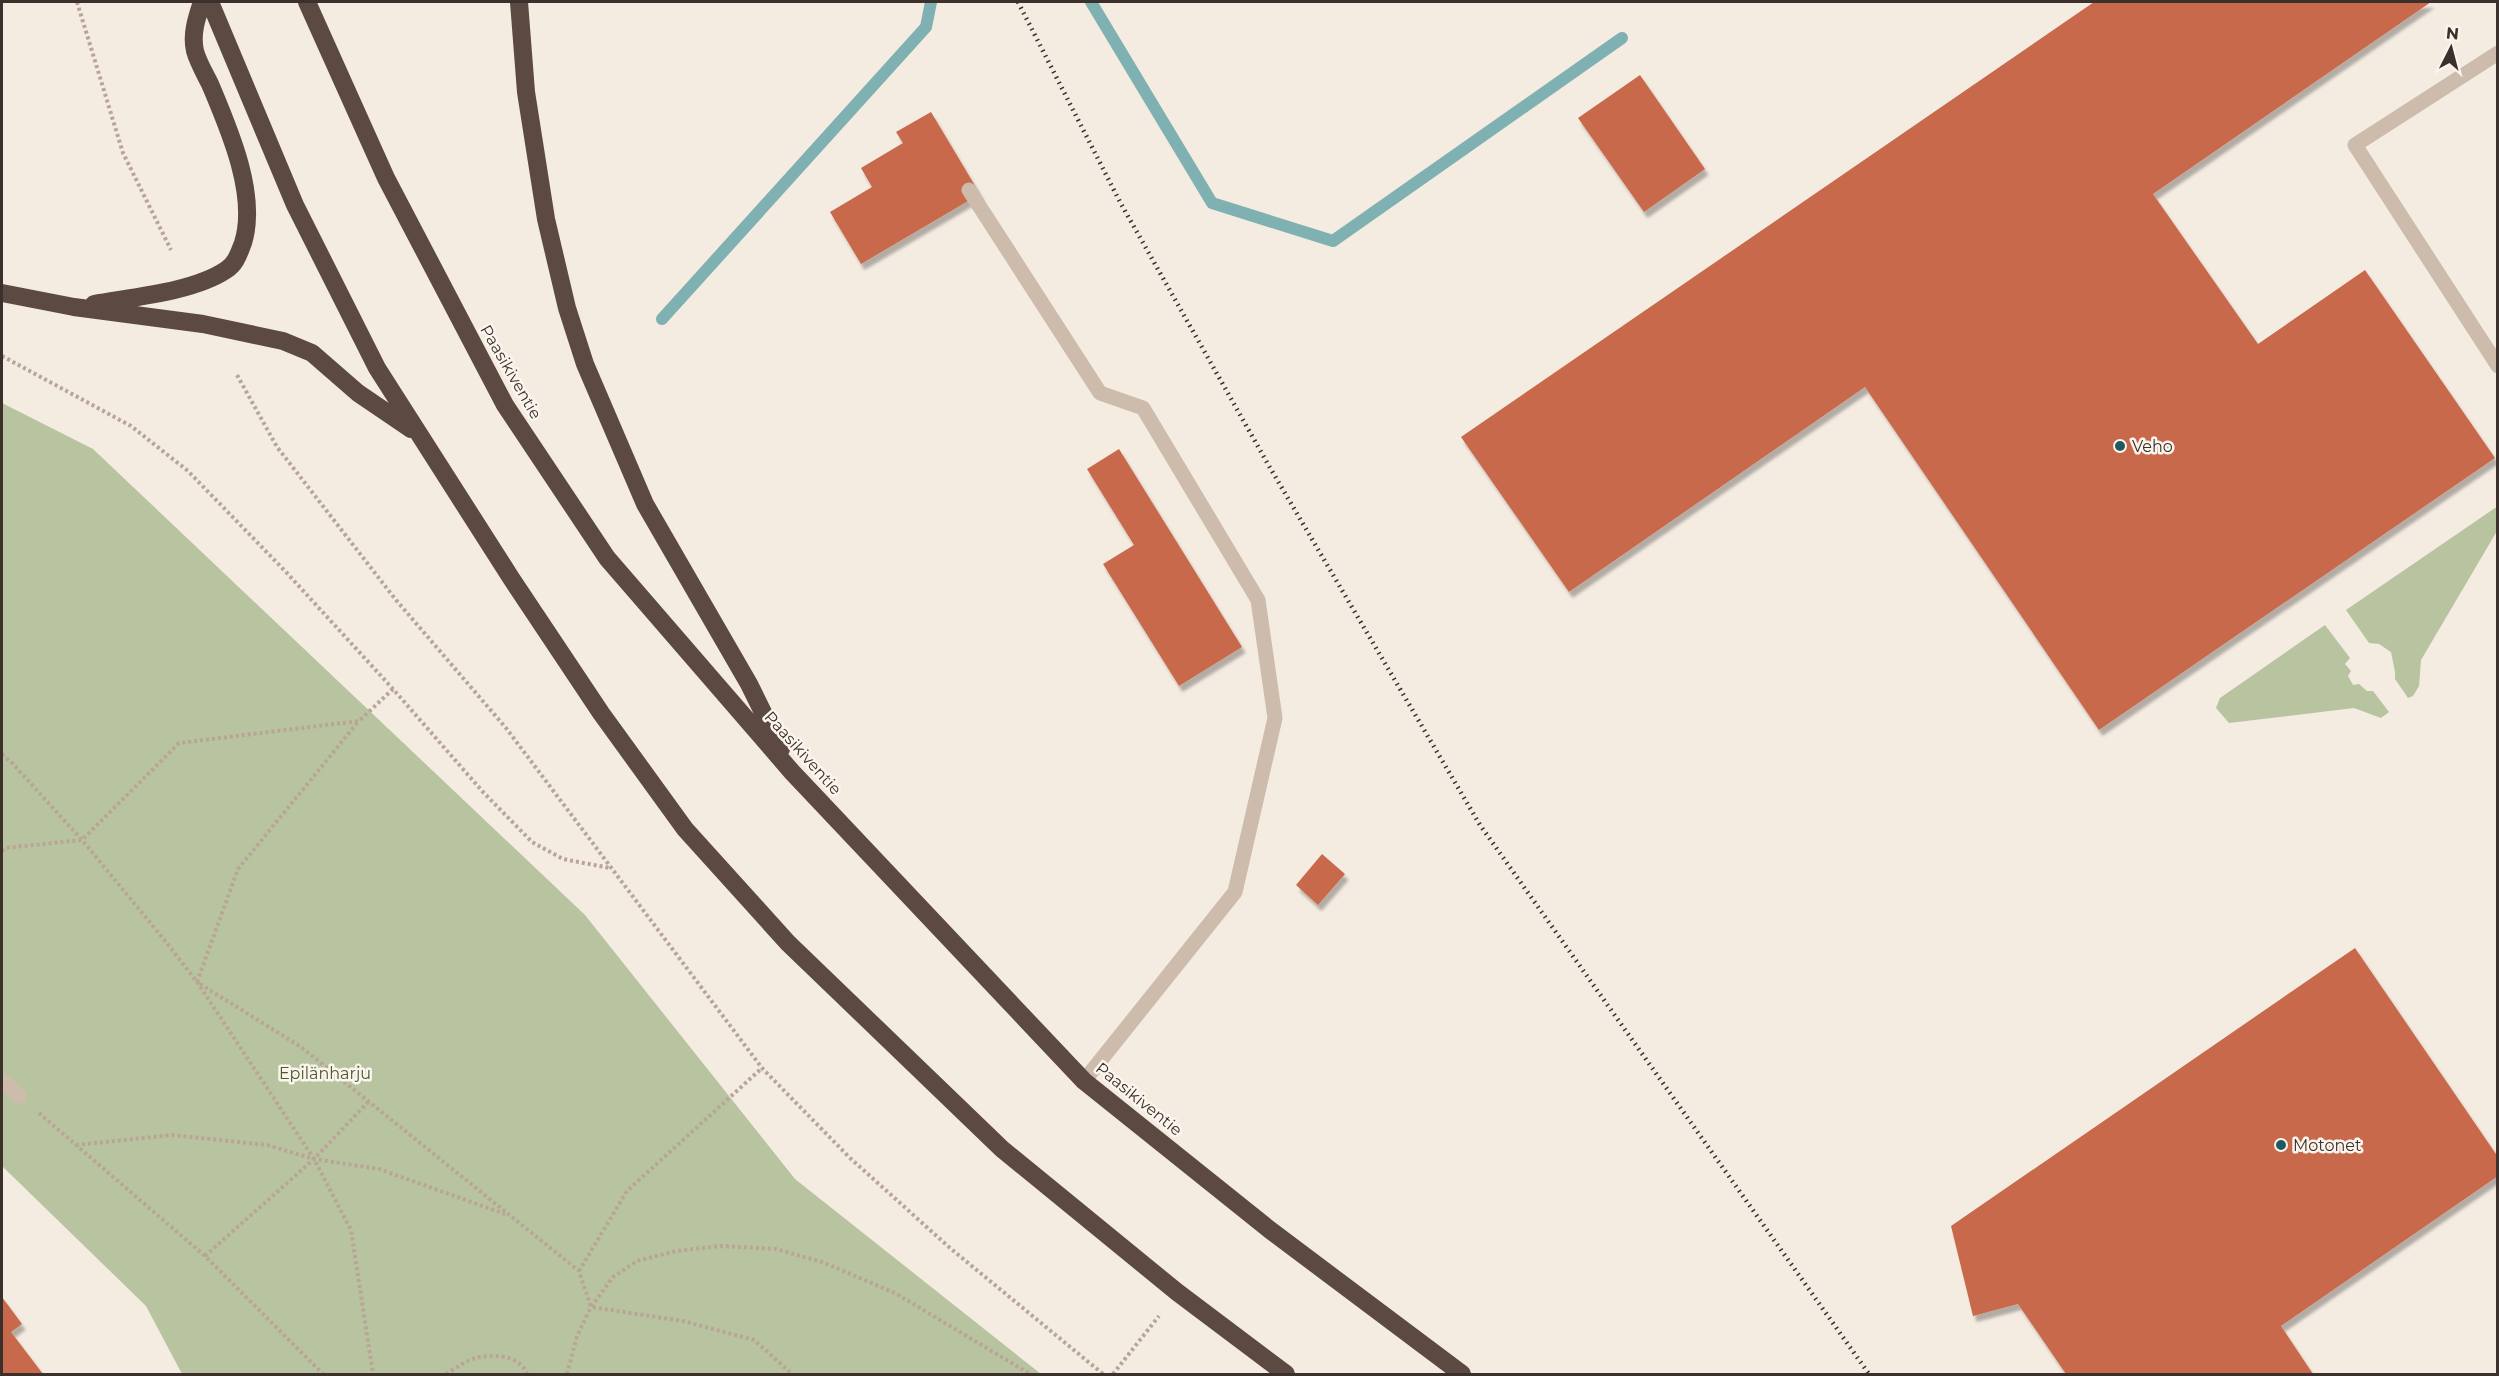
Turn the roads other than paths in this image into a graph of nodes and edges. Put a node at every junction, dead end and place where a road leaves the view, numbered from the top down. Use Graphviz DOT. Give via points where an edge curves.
graph roads {
  1 [pos="202,2"];
  2 [pos="210,2"];
  3 [pos="307,2"];
  4 [pos="519,2"];
  5 [pos="2498,53"];
  6 [pos="969,190"];
  7 [pos="2,293"];
  8 [pos="74,308"];
  9 [pos="2498,366"];
  10 [pos="418,434"];
  11 [pos="792,772"];
  12 [pos="2,1080"];
  13 [pos="1084,1081"];
  14 [pos="19,1096"];
  15 [pos="1286,1374"];
  16 [pos="1462,1374"];
  1 -- 8 [label="highway" via="194,29 195,51 235,150 247,197 240,252 228,269 217,276 174,290"];
  2 -- 10 [label="highway" via="295,205 377,368"];
  3 -- 11 [label="highway, Paasikiventie" via="386,178 505,405 607,558"];
  4 -- 11 [label="highway" via="526,92 546,219 585,364 645,504 749,684"];
  5 -- 9 [label="lane" via="2355,145"];
  6 -- 13 [label="lane" via="1100,393 1143,408 1258,600 1275,718 1235,892"];
  7 -- 8 [label="highway"];
  8 -- 10 [label="highway" via="203,324 284,341 312,353 358,393"];
  10 -- 15 [label="highway" via="601,713 686,829 788,943 1002,1149 1177,1292"];
  11 -- 13 [label="highway, Paasikiventie"];
  12 -- 14 [label="lane"];
  13 -- 16 [label="highway, Paasikiventie" via="1270,1230"];
}
